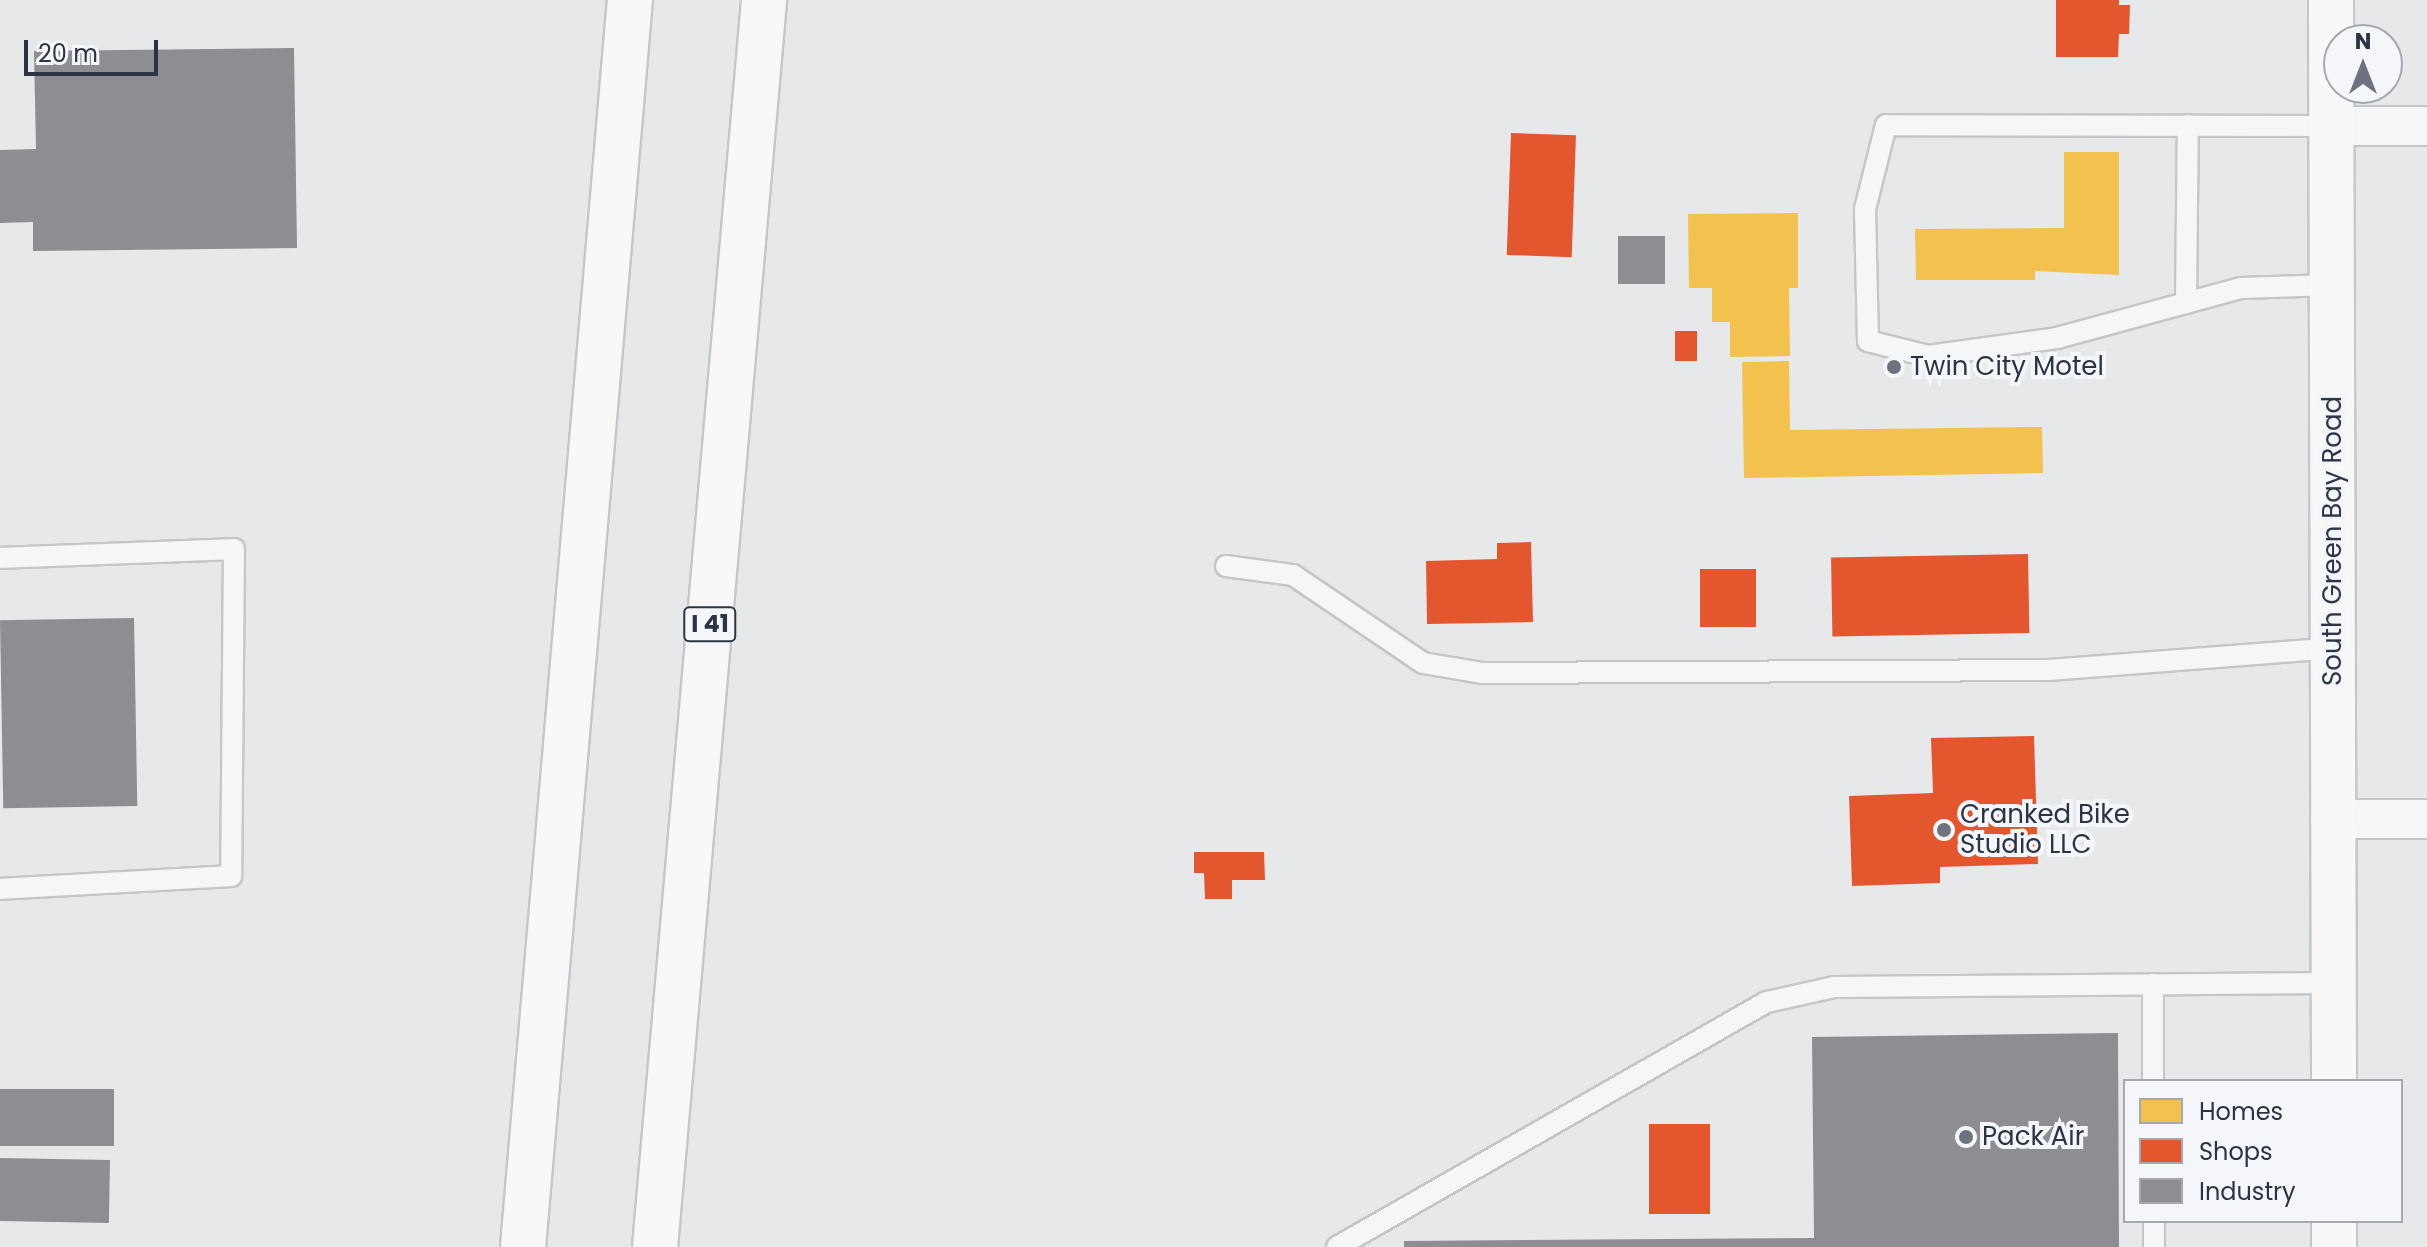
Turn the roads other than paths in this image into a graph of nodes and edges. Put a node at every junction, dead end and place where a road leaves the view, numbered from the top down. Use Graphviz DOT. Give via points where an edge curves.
graph roads {
  1 [pos="630,0"];
  2 [pos="764,0"];
  3 [pos="2331,0"];
  4 [pos="2188,125"];
  5 [pos="2330,126"];
  6 [pos="2427,126"];
  7 [pos="2332,285"];
  8 [pos="2186,303"];
  9 [pos="0,558"];
  10 [pos="1226,566"];
  11 [pos="2333,648"];
  12 [pos="2330,819"];
  13 [pos="2427,819"];
  14 [pos="0,889"];
  15 [pos="2334,983"];
  16 [pos="2153,984"];
  17 [pos="2153,1079"];
  18 [pos="2334,1079"];
  19 [pos="2154,1223"];
  20 [pos="2334,1223"];
  21 [pos="523,1247"];
  22 [pos="655,1247"];
  23 [pos="1337,1247"];
  24 [pos="2154,1247"];
  25 [pos="2334,1247"];
  1 -- 21 [label="main road"];
  2 -- 22 [label="main road, I 41"];
  3 -- 5 [label="main road, South Green Bay Road"];
  4 -- 5 [label="lane"];
  4 -- 8 [label="lane"];
  4 -- 8 [label="lane" via="1886,125 1865,209 1868,341 1928,356 2057,338"];
  5 -- 6 [label="street"];
  5 -- 7 [label="main road, South Green Bay Road"];
  7 -- 8 [label="lane" via="2241,288"];
  7 -- 11 [label="main road, South Green Bay Road"];
  9 -- 14 [label="lane" via="234,549 231,876"];
  10 -- 11 [label="lane" via="1293,575 1423,663 1483,673 2049,670"];
  11 -- 12 [label="main road, South Green Bay Road"];
  12 -- 13 [label="street"];
  12 -- 15 [label="main road, South Green Bay Road"];
  15 -- 16 [label="lane"];
  15 -- 18 [label="main road, South Green Bay Road"];
  16 -- 17 [label="lane"];
  16 -- 23 [label="lane" via="1834,987 1767,1002"];
  19 -- 24 [label="lane"];
  20 -- 25 [label="main road"];
}
